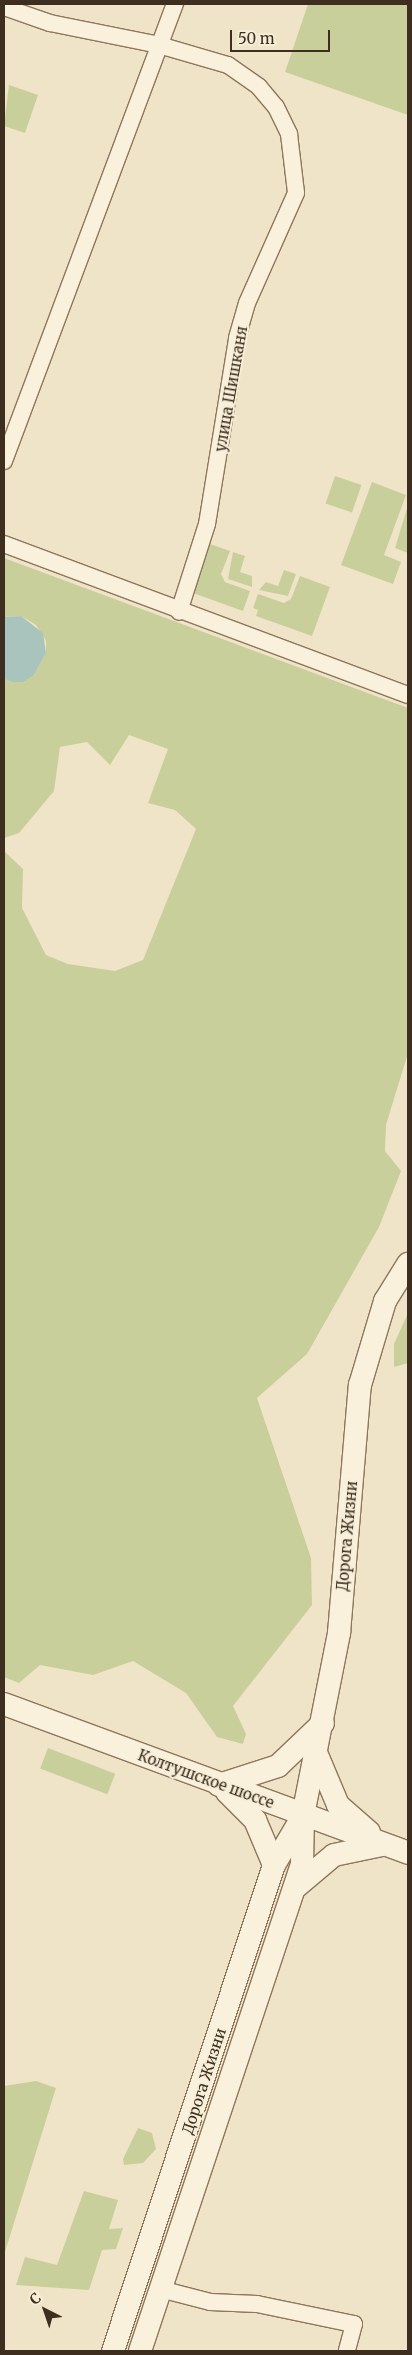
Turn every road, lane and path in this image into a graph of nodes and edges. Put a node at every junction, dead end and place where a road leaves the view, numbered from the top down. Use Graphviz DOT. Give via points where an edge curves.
graph roads {
  1 [pos="175,4"];
  2 [pos="4,7"];
  3 [pos="159,45"];
  4 [pos="4,461"];
  5 [pos="4,544"];
  6 [pos="179,612"];
  7 [pos="408,696"];
  8 [pos="408,1264"];
  9 [pos="4,1704"];
  10 [pos="324,1722"];
  11 [pos="317,1753"];
  12 [pos="219,1785"];
  13 [pos="304,1815"];
  14 [pos="386,1844"];
  15 [pos="408,1853"];
  16 [pos="274,1865"];
  17 [pos="296,1887"];
  18 [pos="164,2290"];
  19 [pos="113,2351"];
  20 [pos="140,2351"];
  21 [pos="347,2351"];
  1 -- 3 [label="street"];
  2 -- 3 [label="street, улица Шишканя" via="50,23"];
  3 -- 4 [label="street"];
  3 -- 6 [label="street, улица Шишканя" via="228,65 259,87 276,107 295,161 296,193 247,304 237,339 207,524"];
  5 -- 6 [label="street"];
  6 -- 7 [label="street"];
  8 -- 10 [label="main road, Дорога Жизни" via="385,1301 360,1384 338,1633"];
  9 -- 12 [label="main road, Колтушское шоссе"];
  10 -- 11 [label="main road, Дорога Жизни"];
  10 -- 12 [label="main road" via="278,1766"];
  11 -- 13 [label="main road, Дорога Жизни"];
  11 -- 14 [label="main road" via="338,1805"];
  12 -- 13 [label="main road, Колтушское шоссе"];
  12 -- 16 [label="main road" via="255,1820"];
  13 -- 14 [label="main road, Колтушское шоссе"];
  13 -- 16 [label="main road, Дорога Жизни"];
  13 -- 17 [label="main road, Дорога Жизни" via="302,1864"];
  14 -- 15 [label="main road, Колтушское шоссе"];
  14 -- 17 [label="main road" via="334,1855"];
  16 -- 19 [label="main road, Дорога Жизни"];
  17 -- 18 [label="main road, Дорога Жизни"];
  18 -- 20 [label="main road, Дорога Жизни"];
  18 -- 21 [label="street" via="210,2302 257,2304 354,2324"];
}
